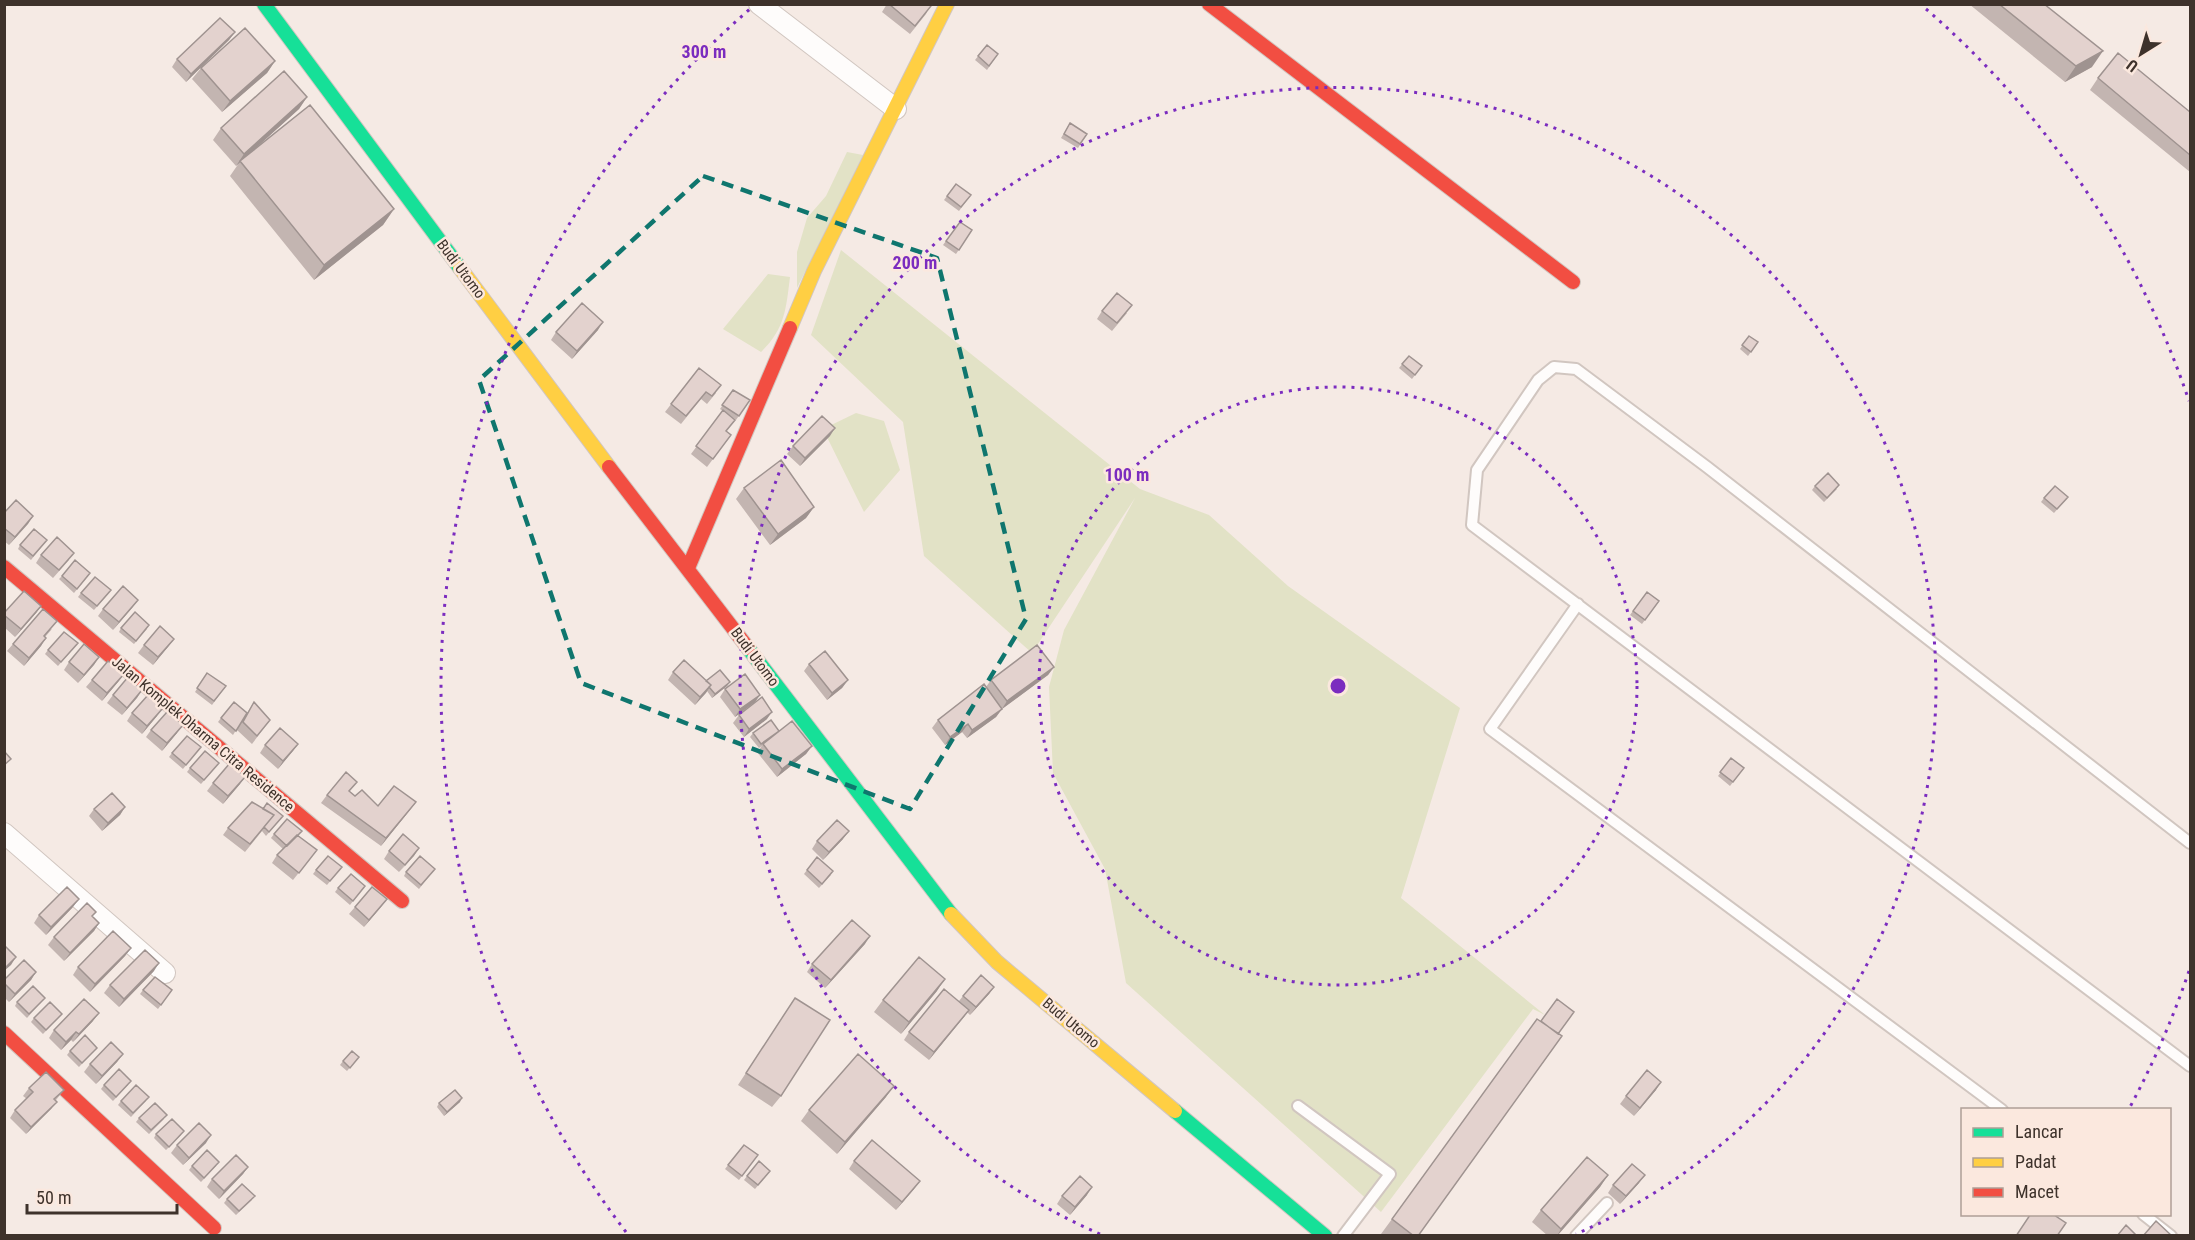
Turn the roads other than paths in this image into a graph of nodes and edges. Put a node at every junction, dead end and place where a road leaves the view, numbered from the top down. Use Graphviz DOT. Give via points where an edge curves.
graph roads {
  1 [pos="264,4"];
  2 [pos="759,4"];
  3 [pos="947,4"];
  4 [pos="1209,4"];
  5 [pos="896,109"];
  6 [pos="1573,282"];
  7 [pos="4,567"];
  8 [pos="688,568"];
  9 [pos="1578,604"];
  10 [pos="4,833"];
  11 [pos="2190,843"];
  12 [pos="402,901"];
  13 [pos="165,973"];
  14 [pos="4,1033"];
  15 [pos="2190,1066"];
  16 [pos="1298,1106"];
  17 [pos="1999,1108"];
  18 [pos="1606,1203"];
  19 [pos="2144,1216"];
  20 [pos="214,1228"];
  21 [pos="1325,1236"];
  22 [pos="1343,1236"];
  23 [pos="1576,1236"];
  24 [pos="2171,1236"];
  1 -- 8 [label="street, Budi Utomo"];
  2 -- 5 [label="street"];
  3 -- 5 [label="street"];
  4 -- 6 [label="street"];
  5 -- 8 [label="street" via="814,271"];
  7 -- 12 [label="street, Jalan Komplek Dharma Citra Residence"];
  8 -- 21 [label="street, Budi Utomo" via="963,928 997,962"];
  9 -- 11 [label="lane" via="1472,525 1477,470 1538,380 1554,367 1576,369 1692,455"];
  9 -- 15 [label="lane"];
  9 -- 17 [label="lane" via="1490,729"];
  10 -- 13 [label="street"];
  14 -- 20 [label="street"];
  16 -- 22 [label="lane" via="1390,1174"];
  18 -- 23 [label="lane"];
  19 -- 24 [label="lane"];
}
